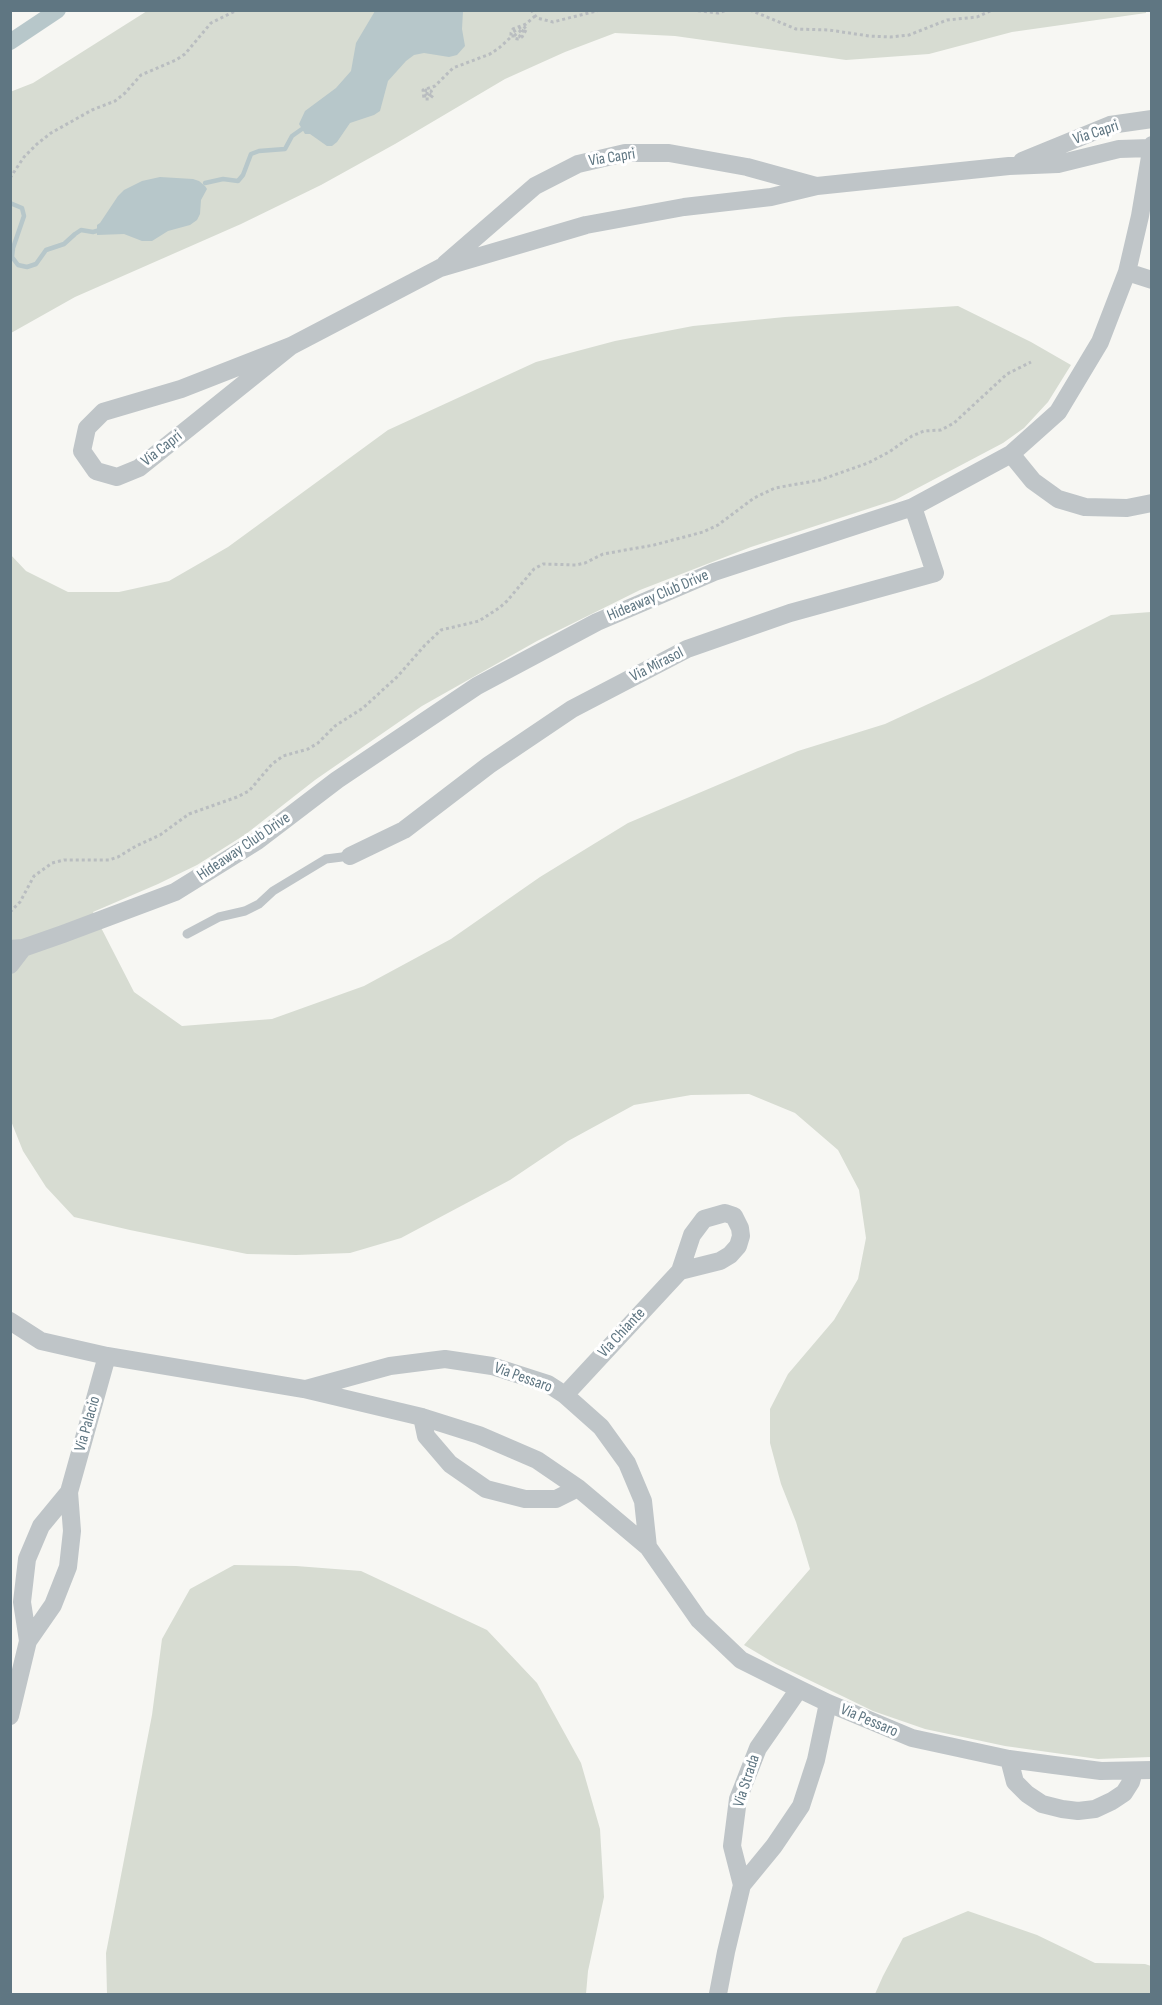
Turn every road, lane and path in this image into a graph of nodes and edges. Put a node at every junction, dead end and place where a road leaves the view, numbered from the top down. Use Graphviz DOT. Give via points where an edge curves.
graph roads {
  1 [pos="237,10"];
  2 [pos="531,10"];
  3 [pos="600,10"];
  4 [pos="692,10"];
  5 [pos="727,10"];
  6 [pos="750,10"];
  7 [pos="992,10"];
  8 [pos="535,16"];
  9 [pos="524,26"];
  10 [pos="427,95"];
  11 [pos="1152,119"];
  12 [pos="1151,147"];
  13 [pos="1009,166"];
  14 [pos="10,177"];
  15 [pos="817,186"];
  16 [pos="440,268"];
  17 [pos="1126,272"];
  18 [pos="1152,280"];
  19 [pos="291,346"];
  20 [pos="1031,362"];
  21 [pos="1011,454"];
  22 [pos="1152,502"];
  23 [pos="913,507"];
  24 [pos="350,856"];
  25 [pos="10,912"];
  26 [pos="187,934"];
  27 [pos="16,948"];
  28 [pos="10,966"];
  29 [pos="680,1271"];
  30 [pos="10,1322"];
  31 [pos="107,1356"];
  32 [pos="304,1389"];
  33 [pos="565,1395"];
  34 [pos="422,1417"];
  35 [pos="578,1488"];
  36 [pos="69,1492"];
  37 [pos="648,1547"];
  38 [pos="28,1641"];
  39 [pos="799,1689"];
  40 [pos="828,1703"];
  41 [pos="10,1716"];
  42 [pos="1009,1758"];
  43 [pos="1143,1771"];
  44 [pos="742,1885"];
  45 [pos="718,1995"];
  1 -- 14 [label="path" via="211,23 185,54 141,75 115,101 51,133"];
  2 -- 8 [label="path"];
  3 -- 8 [label="path" via="553,22"];
  4 -- 5 [label="path" via="718,14"];
  6 -- 7 [label="path" via="796,28 890,38"];
  8 -- 9 [label="path" via="515,35 519,37 524,29 522,37 513,38 513,33"];
  8 -- 10 [label="path" via="513,29 511,37 490,54 453,68 435,86 423,90 424,99 433,95 426,90 424,95 430,94"];
  11 -- 13 [label="street, Via Capri" via="1110,125"];
  12 -- 13 [label="street, Via Capri" via="1119,149 1058,164"];
  12 -- 17 [label="street, Hideaway Club Drive"];
  13 -- 15 [label="street, Via Capri"];
  15 -- 16 [label="street, Via Capri" via="771,197 684,207 586,225"];
  15 -- 16 [label="street, Via Capri" via="747,167 669,153 625,153 579,164 535,186"];
  16 -- 19 [label="street, Via Capri"];
  17 -- 18 [label="street"];
  17 -- 21 [label="street, Hideaway Club Drive" via="1100,342 1058,412"];
  19 -- 19 [label="street, Via Capri" via="181,389 103,412 87,428 82,451 96,471 117,477 139,468"];
  20 -- 25 [label="path" via="1006,374 954,423 941,430 924,431 868,463 820,480 775,488 703,532 603,554 576,565 543,564 507,601 479,621 441,630 363,708 318,743 272,764 249,791 189,814 118,857 52,863 34,876"];
  21 -- 22 [label="street" via="1033,481 1058,499 1084,507 1127,508"];
  21 -- 23 [label="street, Hideaway Club Drive"];
  23 -- 24 [label="street, Via Mirasol" via="935,573 790,613 687,650 572,708 404,830"];
  23 -- 27 [label="street, Hideaway Club Drive" via="714,572 597,622 477,686 337,780 257,842 175,892"];
  24 -- 26 [label="lane" via="326,859 259,904 219,917"];
  27 -- 28 [label="street, Hideaway Club Drive"];
  29 -- 33 [label="street, Via Chiante"];
  30 -- 31 [label="street, Via Pessaro" via="41,1341"];
  31 -- 32 [label="street, Via Pessaro"];
  31 -- 36 [label="street, Via Palacio"];
  32 -- 33 [label="street, Via Pessaro" via="390,1366 445,1359 492,1366 548,1384"];
  32 -- 34 [label="street, Via Pessaro"];
  33 -- 37 [label="street, Via Pessaro" via="601,1427 627,1463 642,1501"];
  34 -- 35 [label="street, Via Pessaro" via="479,1435 537,1460"];
  34 -- 35 [label="street" via="426,1436 450,1464 486,1489 525,1499 556,1499"];
  35 -- 37 [label="street, Via Pessaro"];
  36 -- 38 [label="street, Via Palacio" via="72,1531 68,1567 54,1605"];
  36 -- 38 [label="street, Via Palacio" via="41,1526 27,1559 22,1602"];
  37 -- 39 [label="street, Via Pessaro" via="699,1620 741,1660"];
  38 -- 41 [label="street, Via Palacio"];
  39 -- 40 [label="street, Via Pessaro"];
  39 -- 44 [label="street, Via Strada" via="758,1748 738,1799 732,1846"];
  40 -- 42 [label="street, Via Pessaro" via="912,1738"];
  40 -- 44 [label="street, Via Strada" via="801,1806"];
  42 -- 43 [label="street, Via Pessaro" via="1101,1771"];
  42 -- 43 [label="street" via="1015,1782 1027,1794 1042,1804 1078,1811 1112,1801"];
  44 -- 45 [label="street, Via Strada"];
}
